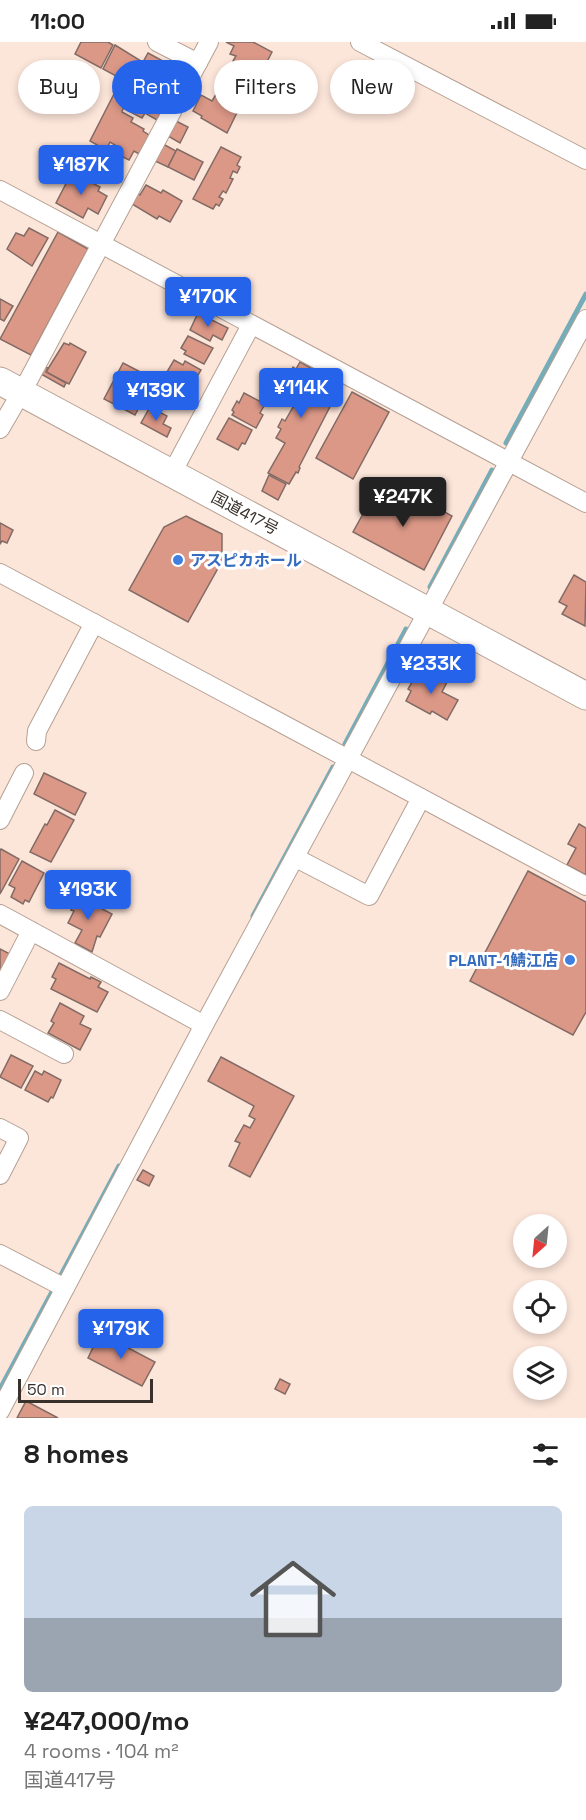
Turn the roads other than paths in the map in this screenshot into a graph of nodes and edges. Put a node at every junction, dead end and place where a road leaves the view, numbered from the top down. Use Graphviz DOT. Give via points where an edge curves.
graph roads {
  1 [pos="157,42"];
  2 [pos="209,42"];
  3 [pos="360,42"];
  4 [pos="192,60"];
  5 [pos="200,60"];
  6 [pos="171,114"];
  7 [pos="586,160"];
  8 [pos="0,190"];
  9 [pos="101,244"];
  10 [pos="586,319"];
  11 [pos="251,325"];
  12 [pos="10,386"];
  13 [pos="0,429"];
  14 [pos="508,462"];
  15 [pos="172,473"];
  16 [pos="586,503"];
  17 [pos="0,573"];
  18 [pos="429,611"];
  19 [pos="94,623"];
  20 [pos="586,696"];
  21 [pos="36,741"];
  22 [pos="350,759"];
  23 [pos="24,773"];
  24 [pos="421,798"];
  25 [pos="0,820"];
  26 [pos="296,858"];
  27 [pos="586,886"];
  28 [pos="0,914"];
  29 [pos="31,931"];
  30 [pos="0,991"];
  31 [pos="0,1020"];
  32 [pos="204,1025"];
  33 [pos="64,1054"];
  34 [pos="0,1128"];
  35 [pos="0,1175"];
  36 [pos="0,1254"];
  37 [pos="65,1288"];
  38 [pos="0,1411"];
  1 -- 4 [label="street"];
  2 -- 5 [label="street"];
  3 -- 7 [label="street"];
  6 -- 9 [label="street"];
  8 -- 9 [label="street"];
  9 -- 11 [label="street"];
  9 -- 12 [label="street" via="29,379"];
  10 -- 14 [label="street"];
  11 -- 14 [label="street"];
  11 -- 15 [label="street"];
  12 -- 13 [label="street"];
  12 -- 15 [label="highway, 国道417号"];
  14 -- 16 [label="street"];
  14 -- 18 [label="street"];
  15 -- 18 [label="highway, 国道417号"];
  17 -- 19 [label="street"];
  18 -- 20 [label="highway, 国道417号"];
  18 -- 22 [label="street"];
  19 -- 21 [label="street" via="37,730"];
  19 -- 22 [label="street"];
  22 -- 24 [label="street"];
  22 -- 26 [label="street"];
  23 -- 25 [label="street"];
  24 -- 26 [label="street" via="369,896"];
  24 -- 27 [label="street"];
  26 -- 32 [label="street"];
  28 -- 29 [label="street"];
  29 -- 30 [label="street"];
  29 -- 32 [label="street"];
  31 -- 33 [label="street"];
  32 -- 37 [label="street"];
  34 -- 35 [label="street" via="20,1138"];
  36 -- 37 [label="street"];
  37 -- 38 [label="street"];
}
